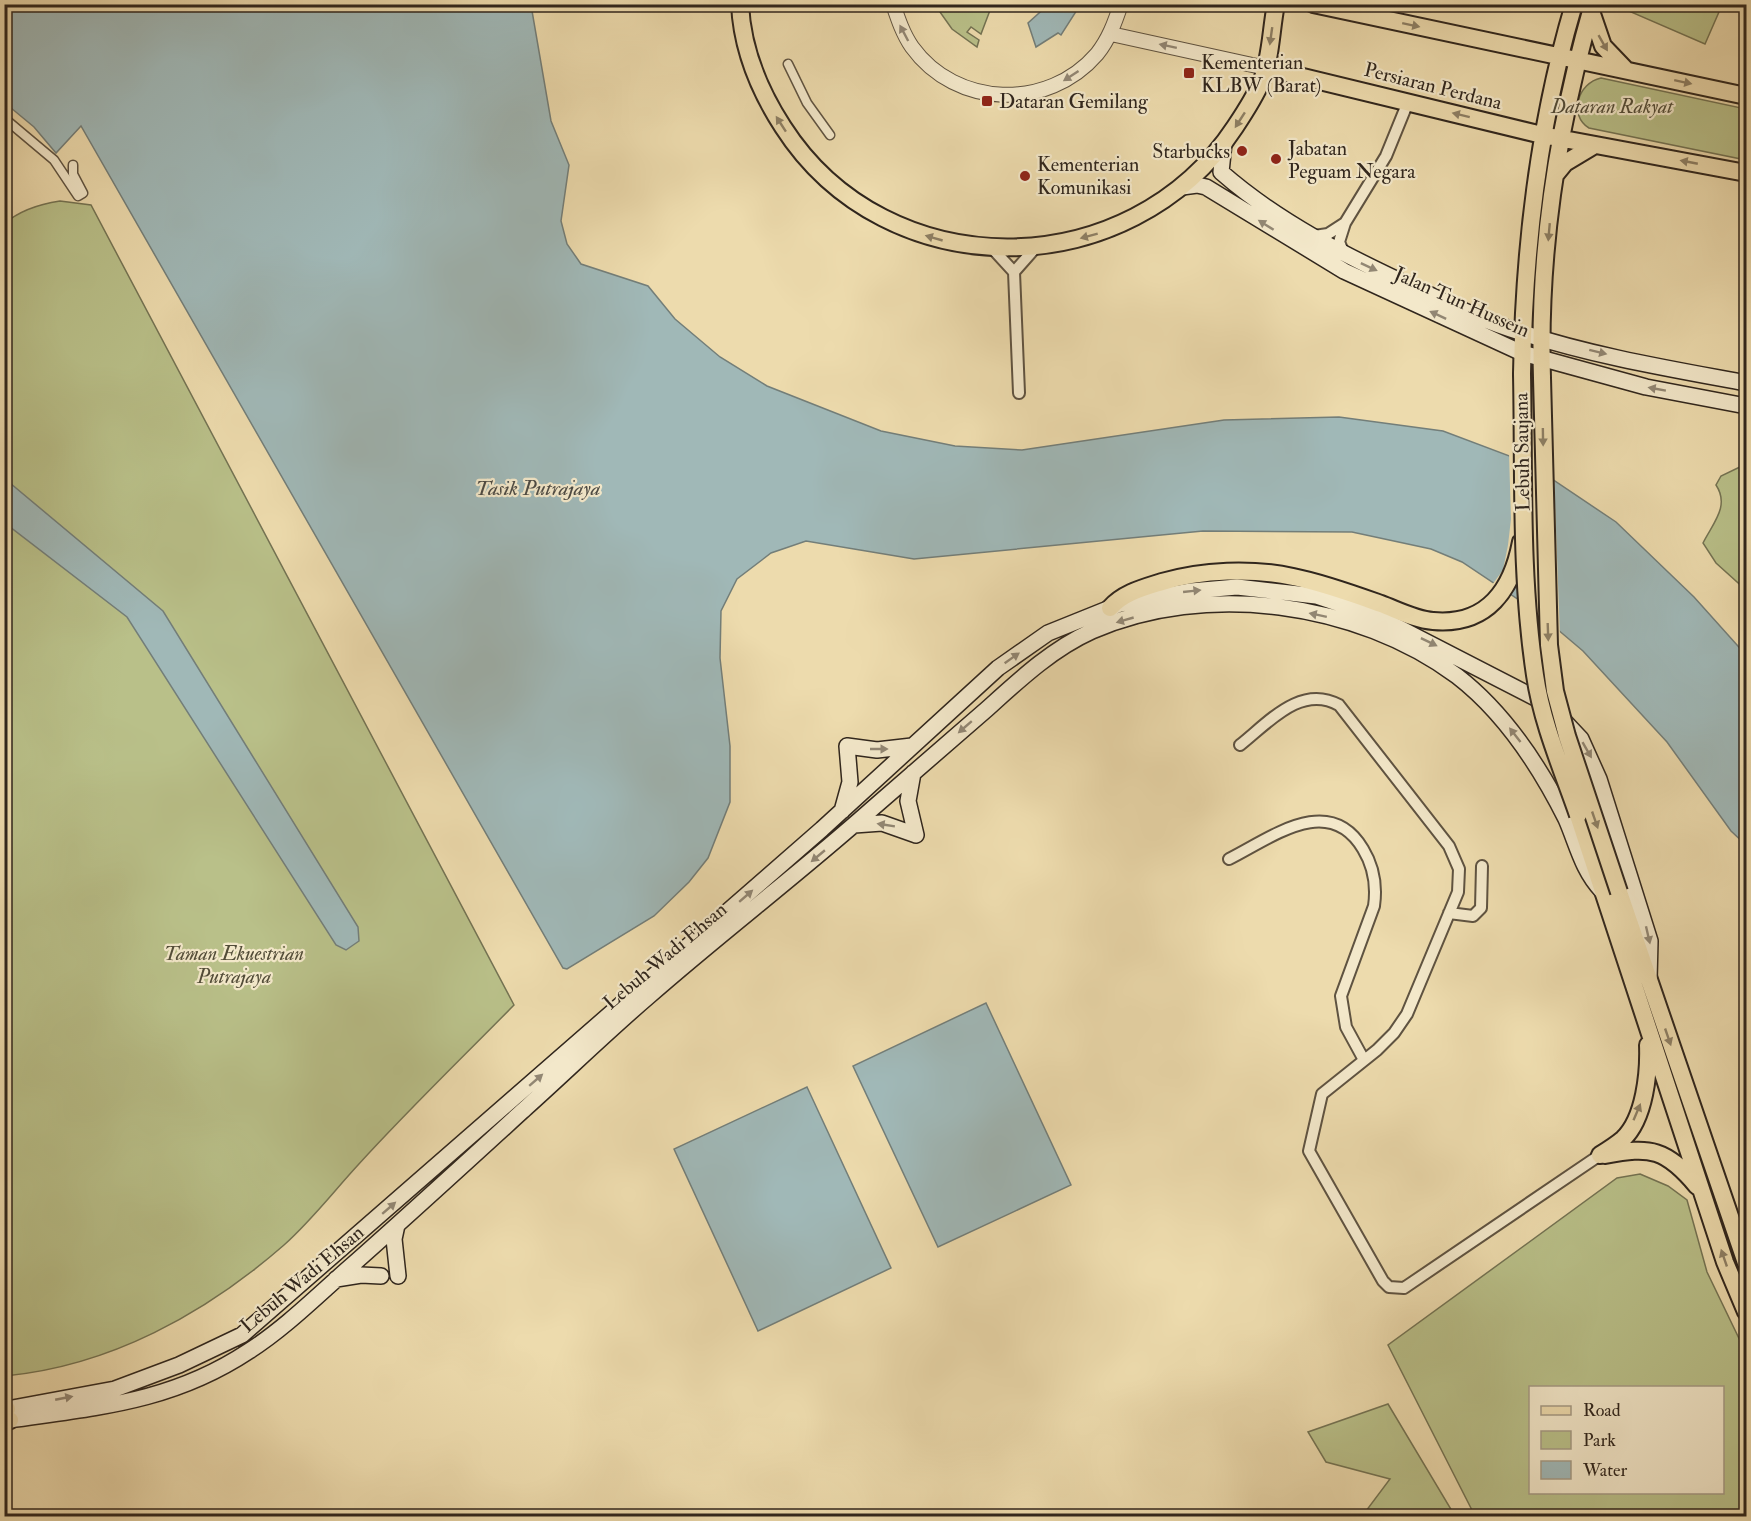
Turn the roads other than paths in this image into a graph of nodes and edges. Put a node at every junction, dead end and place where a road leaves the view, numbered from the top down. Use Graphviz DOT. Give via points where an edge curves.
graph roads {
  1 [pos="740,4"];
  2 [pos="893,4"];
  3 [pos="1122,4"];
  4 [pos="1276,4"];
  5 [pos="1312,4"];
  6 [pos="1574,4"];
  7 [pos="1592,7"];
  8 [pos="1567,27"];
  9 [pos="1111,34"];
  10 [pos="1536,50"];
  11 [pos="1559,55"];
  12 [pos="1578,59"];
  13 [pos="788,64"];
  14 [pos="1266,68"];
  15 [pos="1625,69"];
  16 [pos="1746,96"];
  17 [pos="1408,102"];
  18 [pos="4,118"];
  19 [pos="1517,129"];
  20 [pos="830,135"];
  21 [pos="1542,135"];
  22 [pos="1561,138"];
  23 [pos="1224,143"];
  24 [pos="1595,145"];
  25 [pos="73,165"];
  26 [pos="1536,170"];
  27 [pos="1746,173"];
  28 [pos="1556,174"];
  29 [pos="1182,188"];
  30 [pos="1345,223"];
  31 [pos="1314,236"];
  32 [pos="1037,246"];
  33 [pos="991,247"];
  34 [pos="1344,254"];
  35 [pos="1014,272"];
  36 [pos="1523,333"];
  37 [pos="1541,338"];
  38 [pos="1522,353"];
  39 [pos="1541,358"];
  40 [pos="1746,383"];
  41 [pos="1019,393"];
  42 [pos="1746,406"];
  43 [pos="1525,520"];
  44 [pos="1110,608"];
  45 [pos="1240,745"];
  46 [pos="912,746"];
  47 [pos="913,773"];
  48 [pos="842,811"];
  49 [pos="1572,818"];
  50 [pos="854,825"];
  51 [pos="1229,859"];
  52 [pos="1482,866"];
  53 [pos="1611,892"];
  54 [pos="1449,913"];
  55 [pos="1649,981"];
  56 [pos="1648,1029"];
  57 [pos="1364,1060"];
  58 [pos="1600,1155"];
  59 [pos="1703,1194"];
  60 [pos="397,1225"];
  61 [pos="1746,1263"];
  62 [pos="381,1276"];
  63 [pos="398,1276"];
  64 [pos="336,1279"];
  65 [pos="1746,1312"];
  66 [pos="6,1417"];
  33 -- 1 [label="main road, one-way" via="943,241 894,226 811,165 771,109 759,83 748,53"];
  9 -- 2 [label="street, one-way" via="1098,53 1061,83 1027,93 991,94 968,89 928,64 900,26"];
  3 -- 9 [label="street"];
  4 -- 14 [label="main road, one-way"];
  5 -- 10 [label="main road, one-way"];
  6 -- 8 [label="main road, Lebuh Saujana"];
  7 -- 12 [label="main road, Lebuh Saujana"];
  7 -- 15 [label="main road, one-way" via="1604,46"];
  8 -- 10 [label="main road"];
  8 -- 11 [label="main road, Lebuh Saujana"];
  14 -- 9 [label="street, Persiaran Perdana, one-way"];
  10 -- 11 [label="main road"];
  11 -- 12 [label="main road"];
  11 -- 21 [label="main road, Lebuh Saujana"];
  12 -- 15 [label="main road"];
  12 -- 22 [label="main road, Lebuh Saujana"];
  13 -- 20 [label="street" via="807,103"];
  14 -- 17 [label="main road, Persiaran Perdana"];
  14 -- 23 [label="main road, one-way" via="1254,97"];
  15 -- 16 [label="main road, one-way"];
  19 -- 17 [label="main road, Persiaran Perdana, one-way"];
  17 -- 30 [label="street" via="1386,156"];
  18 -- 25 [label="street" via="54,160 78,196 83,194"];
  19 -- 21 [label="main road, Persiaran Perdana"];
  19 -- 26 [label="main road"];
  21 -- 22 [label="main road, Persiaran Perdana"];
  21 -- 26 [label="main road, Lebuh Saujana"];
  22 -- 24 [label="main road, Persiaran Perdana"];
  22 -- 28 [label="main road, Lebuh Saujana"];
  23 -- 29 [label="main road"];
  23 -- 31 [label="main road, Jalan Tun Hussein" via="1221,172 1253,200"];
  27 -- 24 [label="main road, Persiaran Perdana, one-way"];
  24 -- 28 [label="main road" via="1565,163"];
  26 -- 36 [label="main road, Lebuh Saujana"];
  28 -- 37 [label="main road, Lebuh Saujana, one-way"];
  29 -- 32 [label="main road, one-way" via="1109,230"];
  38 -- 29 [label="main road, Jalan Tun Hussein, one-way" via="1344,271 1206,188"];
  30 -- 31 [label="street" via="1328,234"];
  30 -- 34 [label="street" via="1339,242"];
  31 -- 34 [label="main road, Jalan Tun Hussein"];
  32 -- 33 [label="main road"];
  32 -- 35 [label="street"];
  33 -- 35 [label="street"];
  34 -- 36 [label="main road, Jalan Tun Hussein, one-way" via="1486,321"];
  35 -- 41 [label="street"];
  36 -- 37 [label="main road, Jalan Tun Hussein"];
  36 -- 38 [label="main road, Lebuh Saujana"];
  37 -- 39 [label="main road, Lebuh Saujana"];
  37 -- 40 [label="main road, Jalan Tun Hussein, one-way"];
  38 -- 39 [label="main road, Jalan Tun Hussein"];
  38 -- 43 [label="main road, Lebuh Saujana, bridge"];
  42 -- 39 [label="main road, Jalan Tun Hussein, one-way" via="1646,387"];
  39 -- 53 [label="main road, Lebuh Saujana, one-way, bridge" via="1549,645 1555,691"];
  43 -- 44 [label="main road, bridge" via="1514,569 1501,596 1459,619 1433,621 1293,577 1230,572 1173,579 1118,598"];
  43 -- 49 [label="main road, Lebuh Saujana, bridge" via="1535,677"];
  46 -- 44 [label="main road, Lebuh Wadi Ehsan, one-way" via="998,668 1048,633"];
  44 -- 55 [label="main road, Lebuh Wadi Ehsan, one-way" via="1156,596 1237,587 1316,596 1376,616 1549,705 1581,739 1596,769 1650,941"];
  45 -- 54 [label="street" via="1304,699 1316,697 1339,705 1455,857 1459,880"];
  46 -- 48 [label="main road, Lebuh Wadi Ehsan"];
  48 -- 46 [label="main road, one-way" via="850,782 847,746 877,750"];
  49 -- 47 [label="main road, Lebuh Wadi Ehsan, one-way" via="1526,749 1492,707 1456,676 1374,631 1282,607 1200,606 1124,620 1066,644"];
  47 -- 50 [label="main road, Lebuh Wadi Ehsan"];
  47 -- 50 [label="main road, one-way" via="908,801 916,835 882,824"];
  66 -- 48 [label="main road, Lebuh Wadi Ehsan, one-way" via="115,1389 242,1335"];
  49 -- 53 [label="main road, Lebuh Saujana"];
  50 -- 60 [label="main road, Lebuh Wadi Ehsan, one-way" via="648,997"];
  51 -- 57 [label="street" via="1302,823 1318,820 1334,822 1360,844 1369,860 1376,892 1341,996 1346,1027"];
  52 -- 54 [label="street" via="1481,908 1467,916"];
  53 -- 55 [label="main road"];
  53 -- 56 [label="main road"];
  54 -- 57 [label="street" via="1407,1014 1394,1034"];
  55 -- 61 [label="main road, one-way"];
  58 -- 56 [label="main road, one-way" via="1625,1137 1637,1115 1649,1074"];
  56 -- 59 [label="main road"];
  57 -- 58 [label="street" via="1322,1094 1309,1151 1389,1287 1404,1288 1411,1284"];
  58 -- 59 [label="main road" via="1632,1149 1656,1152 1678,1164"];
  65 -- 59 [label="main road, one-way"];
  60 -- 63 [label="main road" via="394,1239"];
  60 -- 64 [label="main road, Lebuh Wadi Ehsan"];
  62 -- 64 [label="main road"];
  64 -- 66 [label="main road, Lebuh Wadi Ehsan" via="252,1350 198,1381 128,1403"];
}
